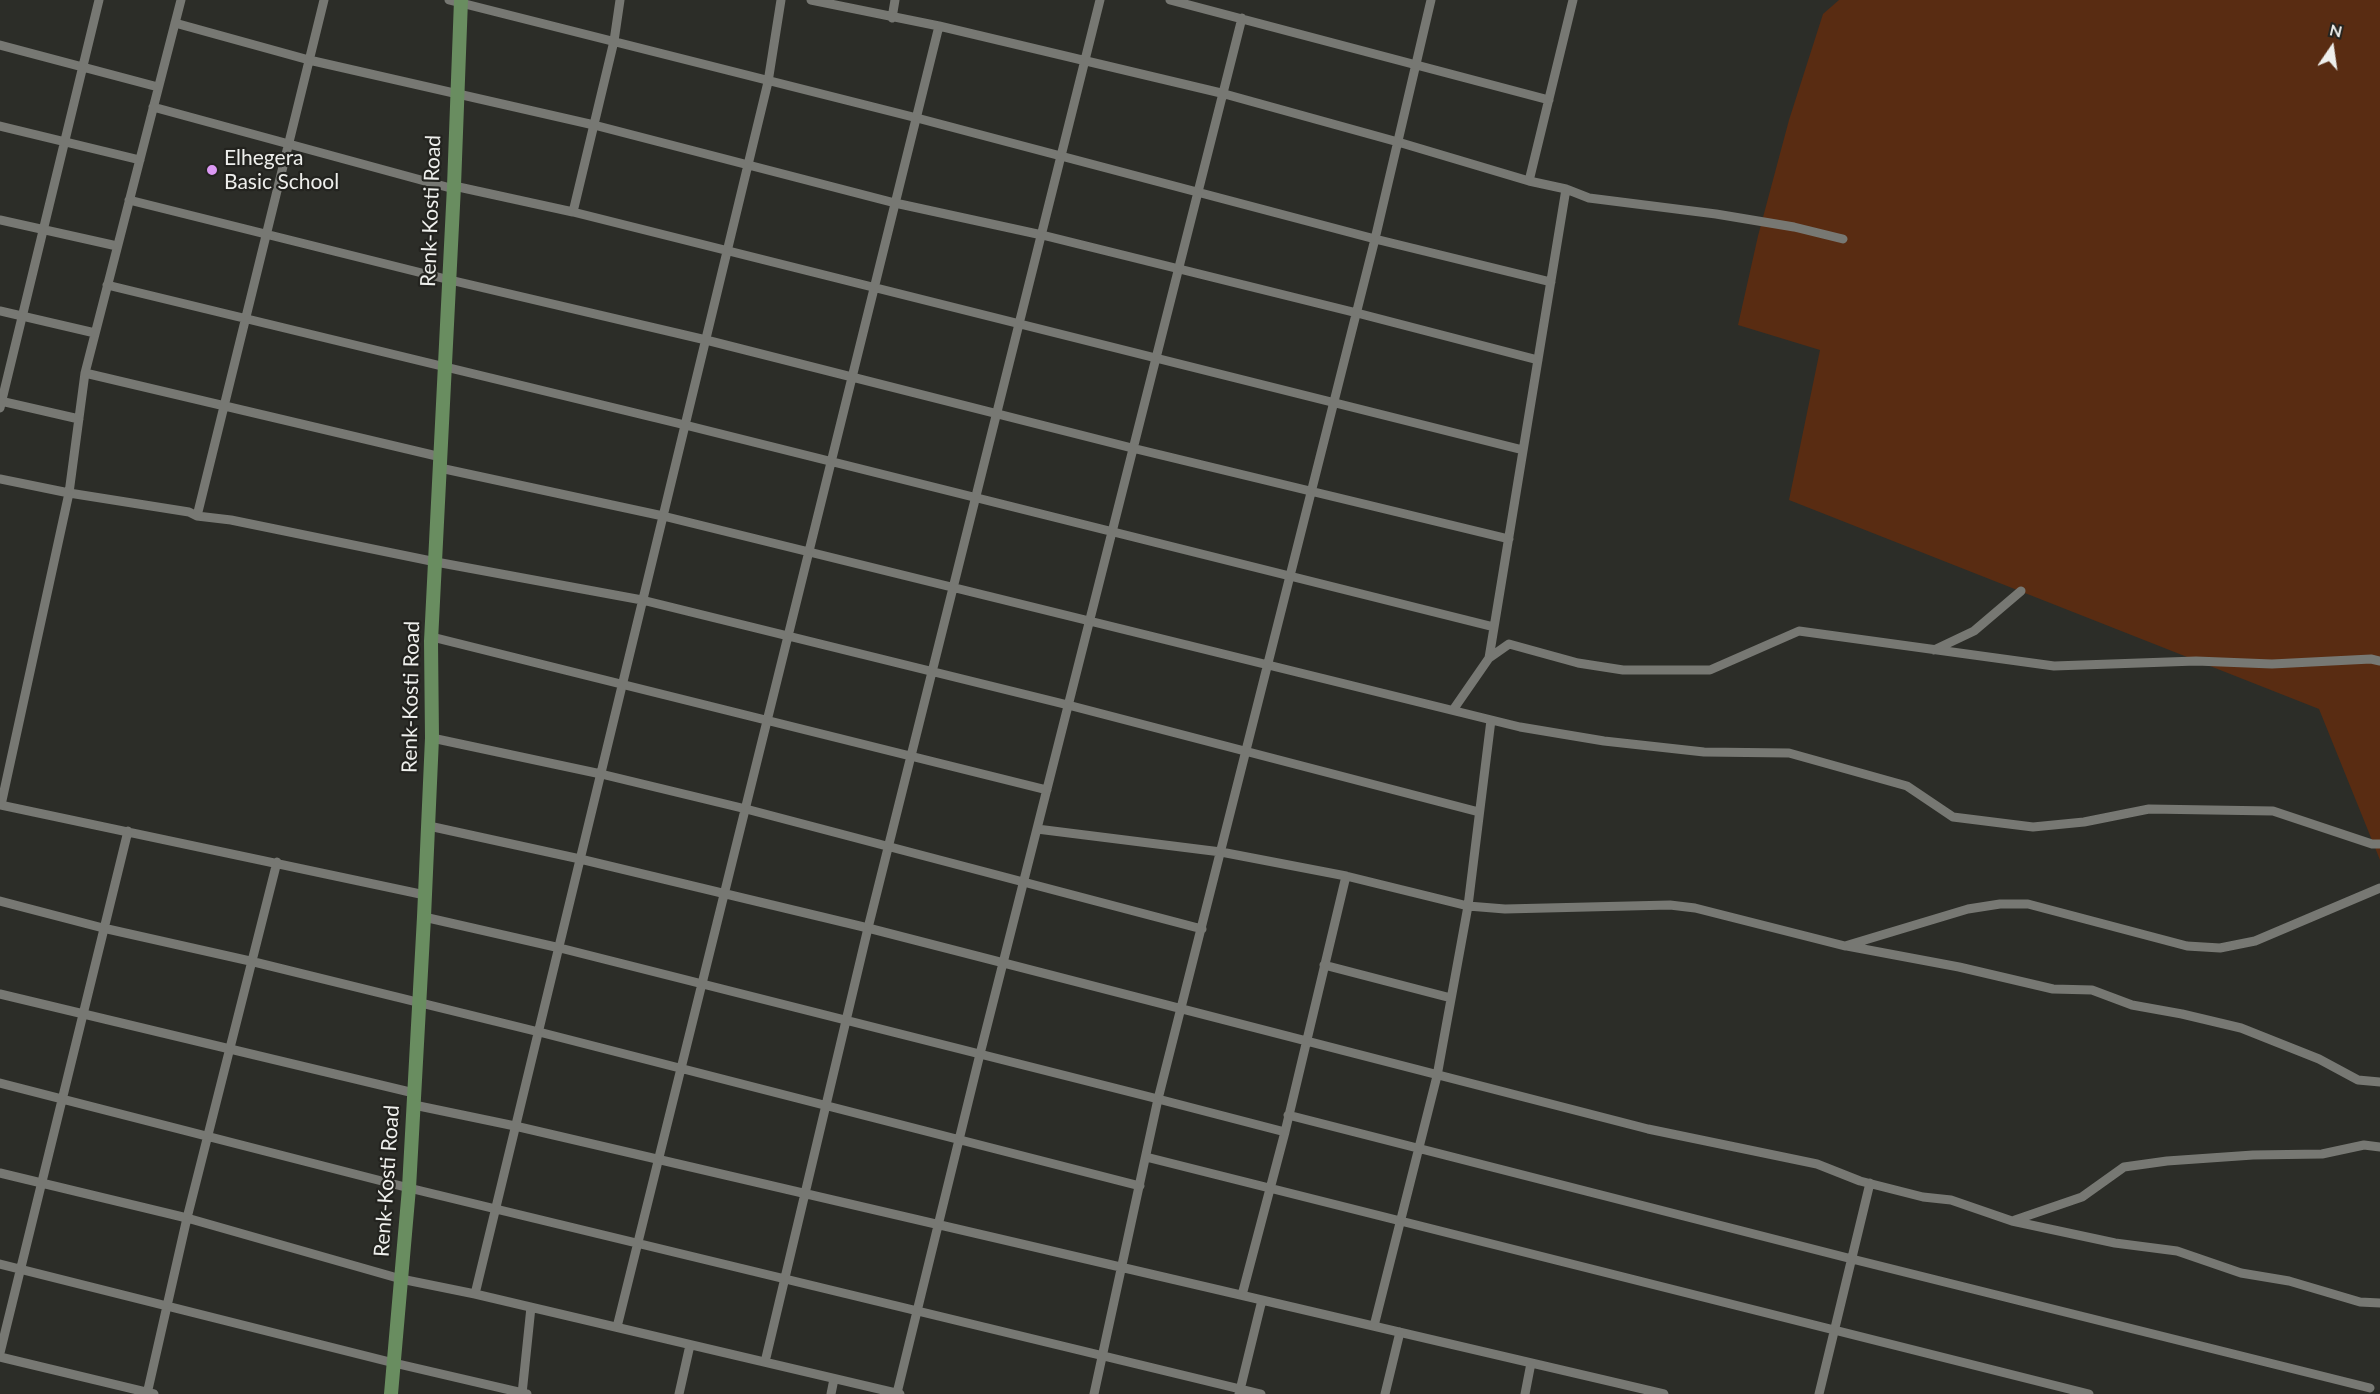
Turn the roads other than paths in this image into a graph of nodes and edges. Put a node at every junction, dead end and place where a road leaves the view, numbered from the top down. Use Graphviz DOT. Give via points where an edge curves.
graph roads {
  1 [pos="99,0"];
  2 [pos="180,0"];
  3 [pos="324,0"];
  4 [pos="620,0"];
  5 [pos="781,0"];
  6 [pos="811,0"];
  7 [pos="895,0"];
  8 [pos="1100,0"];
  9 [pos="1170,0"];
  10 [pos="1431,0"];
  11 [pos="1574,0"];
  12 [pos="457,1"];
  13 [pos="892,18"];
  14 [pos="1242,18"];
  15 [pos="175,23"];
  16 [pos="939,26"];
  17 [pos="614,41"];
  18 [pos="0,45"];
  19 [pos="309,60"];
  20 [pos="1086,61"];
  21 [pos="1416,64"];
  22 [pos="83,67"];
  23 [pos="768,82"];
  24 [pos="158,87"];
  25 [pos="1221,93"];
  26 [pos="457,94"];
  27 [pos="1549,100"];
  28 [pos="153,108"];
  29 [pos="917,118"];
  30 [pos="594,125"];
  31 [pos="0,126"];
  32 [pos="64,141"];
  33 [pos="1398,142"];
  34 [pos="288,145"];
  35 [pos="1062,156"];
  36 [pos="140,160"];
  37 [pos="748,164"];
  38 [pos="1529,181"];
  39 [pos="454,188"];
  40 [pos="1566,189"];
  41 [pos="1196,192"];
  42 [pos="129,200"];
  43 [pos="896,203"];
  44 [pos="573,212"];
  45 [pos="0,220"];
  46 [pos="43,230"];
  47 [pos="266,235"];
  48 [pos="1042,236"];
  49 [pos="1375,239"];
  50 [pos="1843,239"];
  51 [pos="117,246"];
  52 [pos="727,250"];
  53 [pos="1177,269"];
  54 [pos="450,280"];
  55 [pos="1551,282"];
  56 [pos="107,285"];
  57 [pos="874,288"];
  58 [pos="0,311"];
  59 [pos="1357,313"];
  60 [pos="22,316"];
  61 [pos="245,318"];
  62 [pos="1019,324"];
  63 [pos="95,333"];
  64 [pos="705,340"];
  65 [pos="1155,357"];
  66 [pos="1538,360"];
  67 [pos="445,367"];
  68 [pos="85,373"];
  69 [pos="852,377"];
  70 [pos="1,403"];
  71 [pos="1334,403"];
  72 [pos="223,407"];
  73 [pos="997,413"];
  74 [pos="79,419"];
  75 [pos="685,425"];
  76 [pos="1132,448"];
  77 [pos="1523,450"];
  78 [pos="832,461"];
  79 [pos="441,462"];
  80 [pos="0,480"];
  81 [pos="1311,492"];
  82 [pos="69,494"];
  83 [pos="976,499"];
  84 [pos="197,516"];
  85 [pos="663,516"];
  86 [pos="1111,533"];
  87 [pos="1509,539"];
  88 [pos="809,551"];
  89 [pos="436,562"];
  90 [pos="1290,576"];
  91 [pos="954,586"];
  92 [pos="2021,591"];
  93 [pos="642,600"];
  94 [pos="1089,620"];
  95 [pos="1494,627"];
  96 [pos="432,637"];
  97 [pos="788,637"];
  98 [pos="1934,650"];
  99 [pos="1489,658"];
  100 [pos="2380,661"];
  101 [pos="1268,664"];
  102 [pos="932,671"];
  103 [pos="622,684"];
  104 [pos="1068,705"];
  105 [pos="1453,710"];
  106 [pos="768,720"];
  107 [pos="1491,720"];
  108 [pos="432,738"];
  109 [pos="1246,753"];
  110 [pos="911,756"];
  111 [pos="601,774"];
  112 [pos="1047,790"];
  113 [pos="0,805"];
  114 [pos="746,809"];
  115 [pos="1479,812"];
  116 [pos="429,826"];
  117 [pos="1037,830"];
  118 [pos="128,831"];
  119 [pos="2380,844"];
  120 [pos="889,846"];
  121 [pos="1221,852"];
  122 [pos="580,859"];
  123 [pos="276,862"];
  124 [pos="1346,876"];
  125 [pos="1025,882"];
  126 [pos="2380,888"];
  127 [pos="725,894"];
  128 [pos="425,895"];
  129 [pos="0,901"];
  130 [pos="1467,906"];
  131 [pos="424,917"];
  132 [pos="103,928"];
  133 [pos="868,928"];
  134 [pos="1202,928"];
  135 [pos="1845,946"];
  136 [pos="560,948"];
  137 [pos="250,961"];
  138 [pos="1004,963"];
  139 [pos="1324,965"];
  140 [pos="703,984"];
  141 [pos="0,994"];
  142 [pos="1451,998"];
  143 [pos="418,1003"];
  144 [pos="1181,1010"];
  145 [pos="82,1014"];
  146 [pos="846,1020"];
  147 [pos="539,1032"];
  148 [pos="1306,1042"];
  149 [pos="229,1050"];
  150 [pos="980,1054"];
  151 [pos="683,1069"];
  152 [pos="1437,1076"];
  153 [pos="2380,1082"];
  154 [pos="0,1083"];
  155 [pos="61,1099"];
  156 [pos="414,1099"];
  157 [pos="1158,1099"];
  158 [pos="825,1106"];
  159 [pos="1288,1115"];
  160 [pos="515,1126"];
  161 [pos="1285,1132"];
  162 [pos="209,1135"];
  163 [pos="958,1140"];
  164 [pos="2380,1147"];
  165 [pos="1419,1148"];
  166 [pos="1146,1157"];
  167 [pos="659,1160"];
  168 [pos="0,1173"];
  169 [pos="41,1182"];
  170 [pos="1870,1183"];
  171 [pos="1140,1186"];
  172 [pos="410,1188"];
  173 [pos="1270,1188"];
  174 [pos="805,1194"];
  175 [pos="496,1207"];
  176 [pos="187,1218"];
  177 [pos="1401,1220"];
  178 [pos="2013,1221"];
  179 [pos="937,1224"];
  180 [pos="638,1243"];
  181 [pos="1852,1259"];
  182 [pos="0,1264"];
  183 [pos="1122,1268"];
  184 [pos="20,1269"];
  185 [pos="401,1279"];
  186 [pos="784,1279"];
  187 [pos="475,1294"];
  188 [pos="1242,1295"];
  189 [pos="1262,1300"];
  190 [pos="2380,1302"];
  191 [pos="168,1306"];
  192 [pos="531,1307"];
  193 [pos="917,1311"];
  194 [pos="1374,1326"];
  195 [pos="617,1327"];
  196 [pos="1835,1330"];
  197 [pos="1400,1332"];
  198 [pos="690,1345"];
  199 [pos="0,1355"];
  200 [pos="1102,1356"];
  201 [pos="765,1362"];
  202 [pos="394,1363"];
  203 [pos="1531,1363"];
  204 [pos="834,1378"];
  205 [pos="2370,1388"];
  206 [pos="1240,1392"];
  207 [pos="149,1393"];
  208 [pos="391,1394"];
  209 [pos="524,1394"];
  210 [pos="679,1394"];
  211 [pos="831,1394"];
  212 [pos="899,1394"];
  213 [pos="1094,1394"];
  214 [pos="1262,1394"];
  215 [pos="1385,1394"];
  216 [pos="1525,1394"];
  217 [pos="1664,1394"];
  218 [pos="1819,1394"];
  219 [pos="2089,1394"];
  1 -- 22 [label="street"];
  2 -- 15 [label="street"];
  3 -- 19 [label="street"];
  4 -- 17 [label="street"];
  5 -- 23 [label="street"];
  6 -- 13 [label="street"];
  7 -- 13 [label="street"];
  8 -- 20 [label="street"];
  9 -- 14 [label="street"];
  10 -- 21 [label="street"];
  11 -- 27 [label="street"];
  12 -- 17 [label="street"];
  12 -- 26 [label="main road, Renk-Kosti Road"];
  13 -- 16 [label="street"];
  14 -- 21 [label="street"];
  14 -- 25 [label="street"];
  15 -- 19 [label="street"];
  15 -- 24 [label="street"];
  16 -- 20 [label="street"];
  16 -- 29 [label="street"];
  17 -- 23 [label="street"];
  17 -- 30 [label="street"];
  18 -- 22 [label="street"];
  19 -- 26 [label="street"];
  19 -- 34 [label="street"];
  20 -- 25 [label="street"];
  20 -- 35 [label="street"];
  21 -- 27 [label="street"];
  21 -- 33 [label="street"];
  22 -- 24 [label="street"];
  22 -- 32 [label="street"];
  23 -- 29 [label="street"];
  23 -- 37 [label="street"];
  24 -- 28 [label="street"];
  25 -- 33 [label="street"];
  25 -- 41 [label="street"];
  26 -- 30 [label="street"];
  26 -- 39 [label="main road, Renk-Kosti Road"];
  27 -- 38 [label="street"];
  28 -- 34 [label="street"];
  28 -- 36 [label="street"];
  29 -- 35 [label="street"];
  29 -- 43 [label="street"];
  30 -- 37 [label="street"];
  30 -- 44 [label="street"];
  31 -- 32 [label="street"];
  32 -- 36 [label="street"];
  32 -- 46 [label="street"];
  33 -- 38 [label="street"];
  33 -- 49 [label="street"];
  34 -- 39 [label="street"];
  34 -- 47 [label="street"];
  35 -- 41 [label="street"];
  35 -- 48 [label="street"];
  36 -- 42 [label="street"];
  37 -- 43 [label="street"];
  37 -- 52 [label="street"];
  38 -- 40 [label="street"];
  39 -- 44 [label="street"];
  39 -- 54 [label="main road, Renk-Kosti Road"];
  40 -- 50 [label="street" via="1589,198 1716,214"];
  40 -- 55 [label="street"];
  41 -- 49 [label="street"];
  41 -- 53 [label="street"];
  42 -- 47 [label="street"];
  42 -- 51 [label="street"];
  43 -- 48 [label="street"];
  43 -- 57 [label="street"];
  44 -- 52 [label="street"];
  45 -- 46 [label="street"];
  46 -- 51 [label="street"];
  46 -- 60 [label="street"];
  47 -- 54 [label="street"];
  47 -- 61 [label="street"];
  48 -- 53 [label="street"];
  48 -- 62 [label="street"];
  49 -- 55 [label="street"];
  49 -- 59 [label="street"];
  51 -- 56 [label="street"];
  52 -- 57 [label="street"];
  52 -- 64 [label="street"];
  53 -- 59 [label="street"];
  53 -- 65 [label="street"];
  54 -- 64 [label="street"];
  54 -- 67 [label="main road, Renk-Kosti Road"];
  55 -- 66 [label="street"];
  56 -- 61 [label="street"];
  56 -- 63 [label="street"];
  57 -- 62 [label="street"];
  57 -- 69 [label="street"];
  58 -- 60 [label="street"];
  59 -- 66 [label="street"];
  59 -- 71 [label="street"];
  60 -- 63 [label="street"];
  60 -- 70 [label="street"];
  61 -- 67 [label="street"];
  61 -- 72 [label="street"];
  62 -- 65 [label="street"];
  62 -- 73 [label="street"];
  63 -- 68 [label="street"];
  64 -- 69 [label="street"];
  64 -- 75 [label="street"];
  65 -- 71 [label="street"];
  65 -- 76 [label="street"];
  66 -- 77 [label="street"];
  67 -- 75 [label="street"];
  67 -- 79 [label="main road, Renk-Kosti Road"];
  68 -- 72 [label="street"];
  68 -- 74 [label="street"];
  69 -- 73 [label="street"];
  69 -- 78 [label="street"];
  70 -- 74 [label="street"];
  71 -- 77 [label="street"];
  71 -- 81 [label="street"];
  72 -- 79 [label="street"];
  72 -- 84 [label="street"];
  73 -- 76 [label="street"];
  73 -- 83 [label="street"];
  74 -- 82 [label="street"];
  75 -- 78 [label="street"];
  75 -- 85 [label="street"];
  76 -- 81 [label="street"];
  76 -- 86 [label="street"];
  77 -- 87 [label="street"];
  78 -- 83 [label="street"];
  78 -- 88 [label="street"];
  79 -- 85 [label="street"];
  79 -- 89 [label="main road, Renk-Kosti Road"];
  80 -- 82 [label="street"];
  81 -- 87 [label="street"];
  81 -- 90 [label="street"];
  82 -- 84 [label="street"];
  82 -- 113 [label="street"];
  83 -- 86 [label="street"];
  83 -- 91 [label="street"];
  84 -- 89 [label="street"];
  85 -- 88 [label="street"];
  85 -- 93 [label="street"];
  86 -- 90 [label="street"];
  86 -- 94 [label="street"];
  87 -- 95 [label="street"];
  88 -- 91 [label="street"];
  88 -- 97 [label="street"];
  89 -- 93 [label="street"];
  89 -- 96 [label="main road, Renk-Kosti Road"];
  90 -- 95 [label="street"];
  90 -- 101 [label="street"];
  91 -- 94 [label="street"];
  91 -- 102 [label="street"];
  92 -- 98 [label="street" via="1974,631"];
  93 -- 97 [label="street"];
  93 -- 103 [label="street"];
  94 -- 101 [label="street"];
  94 -- 104 [label="street"];
  95 -- 99 [label="street"];
  96 -- 103 [label="street"];
  96 -- 108 [label="main road, Renk-Kosti Road"];
  97 -- 102 [label="street"];
  97 -- 106 [label="street"];
  98 -- 99 [label="street" via="1799,631 1710,670 1623,670 1578,663 1509,644"];
  98 -- 100 [label="street" via="2054,666"];
  99 -- 105 [label="street"];
  101 -- 105 [label="street"];
  101 -- 109 [label="street"];
  102 -- 104 [label="street"];
  102 -- 110 [label="street"];
  103 -- 106 [label="street"];
  103 -- 111 [label="street"];
  104 -- 109 [label="street"];
  104 -- 112 [label="street"];
  105 -- 107 [label="street"];
  106 -- 110 [label="street"];
  106 -- 114 [label="street"];
  107 -- 115 [label="street"];
  107 -- 119 [label="street" via="1604,741 1704,752 1789,753 1906,786 1953,817 2033,826 2084,822 2149,809 2273,811"];
  108 -- 111 [label="street"];
  108 -- 116 [label="main road, Renk-Kosti Road"];
  109 -- 115 [label="street"];
  109 -- 121 [label="street"];
  110 -- 112 [label="street"];
  110 -- 120 [label="street"];
  111 -- 114 [label="street"];
  111 -- 122 [label="street"];
  112 -- 117 [label="street"];
  113 -- 118 [label="street"];
  114 -- 120 [label="street"];
  114 -- 127 [label="street"];
  115 -- 130 [label="street"];
  116 -- 122 [label="street"];
  116 -- 128 [label="main road, Renk-Kosti Road"];
  117 -- 121 [label="street"];
  117 -- 125 [label="street"];
  118 -- 123 [label="street"];
  118 -- 132 [label="street"];
  120 -- 125 [label="street"];
  120 -- 133 [label="street"];
  121 -- 124 [label="street"];
  121 -- 134 [label="street"];
  122 -- 127 [label="street"];
  122 -- 136 [label="street"];
  123 -- 128 [label="street"];
  123 -- 137 [label="street"];
  124 -- 130 [label="street"];
  124 -- 139 [label="street"];
  125 -- 134 [label="street"];
  125 -- 138 [label="street"];
  126 -- 135 [label="street" via="2255,941 2220,948 2187,946 2028,904 1968,909"];
  127 -- 133 [label="street"];
  127 -- 140 [label="street"];
  128 -- 131 [label="main road, Renk-Kosti Road"];
  129 -- 132 [label="street"];
  130 -- 135 [label="street" via="1505,909 1670,905"];
  130 -- 142 [label="street"];
  131 -- 136 [label="street"];
  131 -- 143 [label="main road, Renk-Kosti Road"];
  132 -- 137 [label="street"];
  132 -- 145 [label="street"];
  133 -- 138 [label="street"];
  133 -- 146 [label="street"];
  134 -- 144 [label="street"];
  135 -- 153 [label="street" via="2053,989 2092,990 2132,1005 2241,1028 2319,1059 2358,1080"];
  136 -- 140 [label="street"];
  136 -- 147 [label="street"];
  137 -- 143 [label="street"];
  137 -- 149 [label="street"];
  138 -- 144 [label="street"];
  138 -- 150 [label="street"];
  139 -- 142 [label="street"];
  139 -- 148 [label="street"];
  140 -- 146 [label="street"];
  140 -- 151 [label="street"];
  141 -- 145 [label="street"];
  142 -- 152 [label="street"];
  143 -- 147 [label="street"];
  143 -- 156 [label="main road, Renk-Kosti Road"];
  144 -- 148 [label="street"];
  144 -- 157 [label="street"];
  145 -- 149 [label="street"];
  145 -- 155 [label="street"];
  146 -- 150 [label="street"];
  146 -- 158 [label="street"];
  147 -- 151 [label="street"];
  147 -- 160 [label="street"];
  148 -- 152 [label="street"];
  148 -- 159 [label="street"];
  149 -- 156 [label="street"];
  149 -- 162 [label="street"];
  150 -- 157 [label="street"];
  150 -- 163 [label="street"];
  151 -- 158 [label="street"];
  151 -- 167 [label="street"];
  152 -- 165 [label="street"];
  152 -- 170 [label="street" via="1648,1129 1816,1164"];
  154 -- 155 [label="street"];
  155 -- 162 [label="street"];
  155 -- 169 [label="street"];
  156 -- 160 [label="street"];
  156 -- 172 [label="main road, Renk-Kosti Road"];
  157 -- 161 [label="street"];
  157 -- 166 [label="street"];
  158 -- 163 [label="street"];
  158 -- 174 [label="street"];
  159 -- 161 [label="street"];
  159 -- 165 [label="street"];
  160 -- 167 [label="street"];
  160 -- 175 [label="street"];
  161 -- 173 [label="street"];
  162 -- 172 [label="street"];
  162 -- 176 [label="street"];
  163 -- 171 [label="street"];
  163 -- 179 [label="street"];
  164 -- 178 [label="street" via="2364,1145 2322,1154 2253,1155 2124,1167 2082,1197"];
  165 -- 177 [label="street"];
  165 -- 181 [label="street"];
  166 -- 171 [label="street"];
  166 -- 173 [label="street"];
  167 -- 174 [label="street"];
  167 -- 180 [label="street"];
  168 -- 169 [label="street"];
  169 -- 176 [label="street"];
  169 -- 184 [label="street"];
  170 -- 178 [label="street" via="1951,1200"];
  170 -- 181 [label="street"];
  171 -- 183 [label="street"];
  172 -- 175 [label="street"];
  172 -- 185 [label="main road, Renk-Kosti Road"];
  173 -- 177 [label="street"];
  173 -- 188 [label="street"];
  174 -- 179 [label="street"];
  174 -- 186 [label="street"];
  175 -- 180 [label="street"];
  175 -- 187 [label="street"];
  176 -- 185 [label="street"];
  176 -- 191 [label="street"];
  177 -- 194 [label="street"];
  177 -- 196 [label="street"];
  178 -- 190 [label="street" via="2115,1243 2177,1251 2241,1273 2289,1281 2360,1302"];
  179 -- 183 [label="street"];
  179 -- 193 [label="street"];
  180 -- 186 [label="street"];
  180 -- 195 [label="street"];
  181 -- 196 [label="street"];
  181 -- 205 [label="street"];
  182 -- 184 [label="street"];
  183 -- 188 [label="street"];
  183 -- 200 [label="street"];
  184 -- 191 [label="street"];
  184 -- 199 [label="street"];
  185 -- 187 [label="street"];
  185 -- 202 [label="main road, Renk-Kosti Road"];
  186 -- 193 [label="street"];
  186 -- 201 [label="street"];
  187 -- 192 [label="street"];
  188 -- 189 [label="street"];
  189 -- 194 [label="street"];
  189 -- 206 [label="street"];
  191 -- 202 [label="street"];
  191 -- 207 [label="street"];
  192 -- 195 [label="street"];
  192 -- 209 [label="street"];
  193 -- 200 [label="street"];
  193 -- 212 [label="street"];
  194 -- 197 [label="street"];
  195 -- 198 [label="street"];
  196 -- 218 [label="street"];
  196 -- 219 [label="street"];
  197 -- 203 [label="street"];
  197 -- 215 [label="street"];
  198 -- 201 [label="street"];
  198 -- 210 [label="street"];
  199 -- 207 [label="street"];
  200 -- 206 [label="street"];
  200 -- 213 [label="street"];
  201 -- 204 [label="street"];
  202 -- 208 [label="main road, Renk-Kosti Road"];
  202 -- 209 [label="street"];
  203 -- 216 [label="street"];
  203 -- 217 [label="street"];
  204 -- 211 [label="street"];
  204 -- 212 [label="street"];
  206 -- 214 [label="street"];
}
